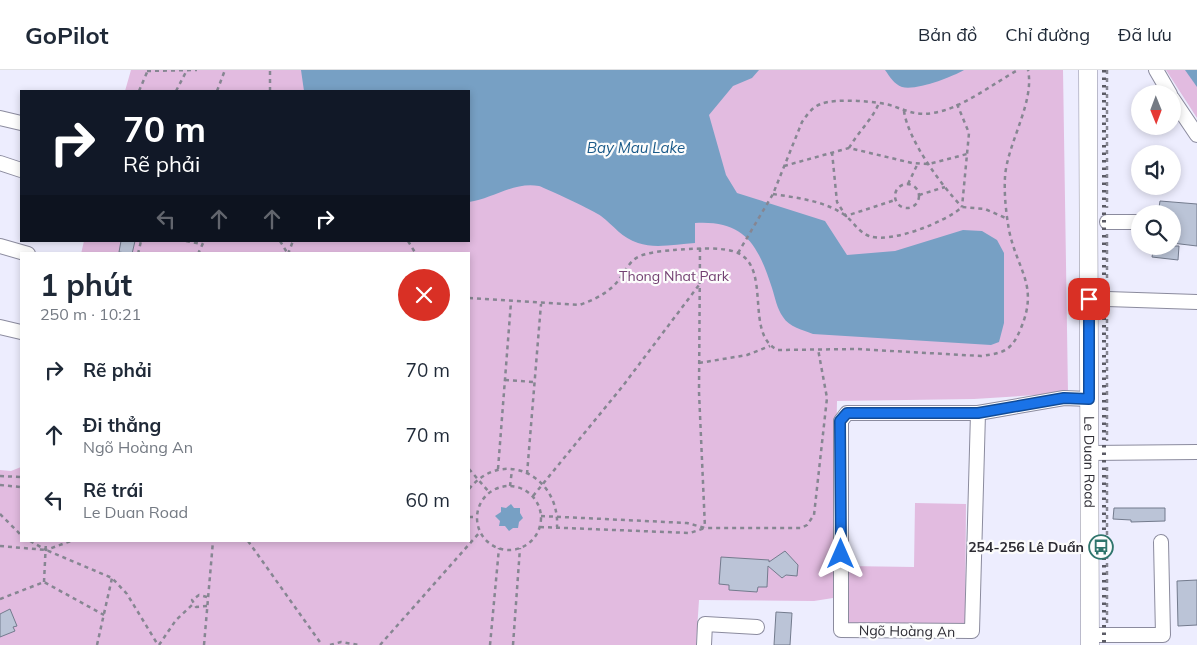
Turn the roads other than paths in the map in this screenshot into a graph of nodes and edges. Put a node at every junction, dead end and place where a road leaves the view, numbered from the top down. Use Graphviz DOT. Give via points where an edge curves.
graph roads {
  1 [pos="1088,70"];
  2 [pos="1156,70"];
  3 [pos="1165,85"];
  4 [pos="1181,111"];
  5 [pos="0,118"];
  6 [pos="20,123"];
  7 [pos="1197,135"];
  8 [pos="0,163"];
  9 [pos="20,170"];
  10 [pos="1107,222"];
  11 [pos="1131,222"];
  12 [pos="0,246"];
  13 [pos="21,252"];
  14 [pos="1107,300"];
  15 [pos="1197,302"];
  16 [pos="0,327"];
  17 [pos="20,332"];
  18 [pos="1089,399"];
  19 [pos="978,413"];
  20 [pos="1197,452"];
  21 [pos="1089,453"];
  22 [pos="1161,542"];
  23 [pos="757,627"];
  24 [pos="1096,638"];
  25 [pos="704,645"];
  1 -- 18 [label="main road, Le Duan Road"];
  2 -- 3 [label="street"];
  4 -- 7 [label="street"];
  5 -- 6 [label="street"];
  8 -- 9 [label="street"];
  10 -- 11 [label="street"];
  12 -- 13 [label="street"];
  14 -- 15 [label="street"];
  16 -- 17 [label="street"];
  18 -- 19 [label="street" via="1064,398"];
  18 -- 21 [label="main road, Le Duan Road"];
  19 -- 19 [label="street, Ngõ Hoàng An" via="847,413 840,421 841,630 972,632"];
  20 -- 21 [label="street"];
  21 -- 24 [label="main road, Le Duan Road"];
  22 -- 24 [label="street" via="1163,635"];
  23 -- 25 [label="street" via="705,624"];
}
